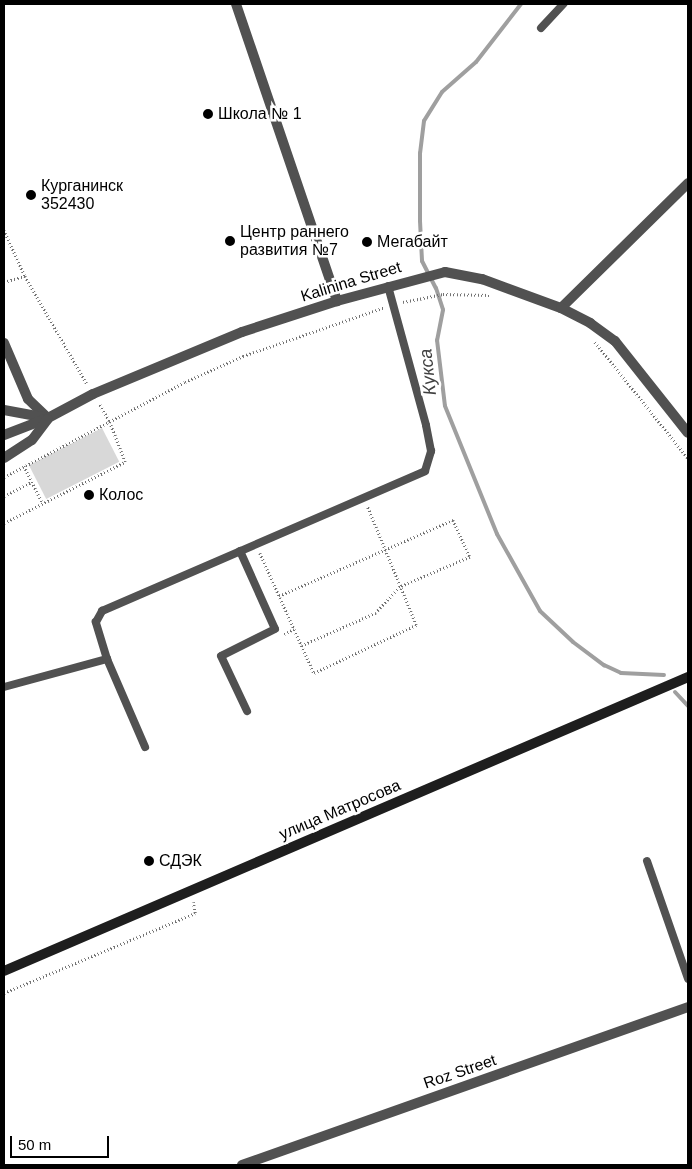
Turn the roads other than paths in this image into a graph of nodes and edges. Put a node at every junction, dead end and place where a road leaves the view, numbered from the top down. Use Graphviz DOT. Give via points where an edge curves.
graph roads {
  1 [pos="236,4"];
  2 [pos="562,4"];
  3 [pos="541,28"];
  4 [pos="688,184"];
  5 [pos="388,286"];
  6 [pos="337,301"];
  7 [pos="561,308"];
  8 [pos="4,343"];
  9 [pos="4,410"];
  10 [pos="48,418"];
  11 [pos="688,433"];
  12 [pos="4,435"];
  13 [pos="4,458"];
  14 [pos="240,551"];
  15 [pos="107,659"];
  16 [pos="688,676"];
  17 [pos="4,687"];
  18 [pos="247,711"];
  19 [pos="145,747"];
  20 [pos="647,861"];
  21 [pos="4,971"];
  22 [pos="688,979"];
  23 [pos="688,1007"];
  24 [pos="242,1165"];
  1 -- 6 [label="street"];
  2 -- 3 [label="lane"];
  4 -- 7 [label="street"];
  5 -- 6 [label="street, Kalinina Street"];
  5 -- 7 [label="street, Kalinina Street" via="446,272 482,279"];
  5 -- 14 [label="lane" via="426,424 431,451 425,471"];
  6 -- 10 [label="street, Kalinina Street" via="242,332 93,394"];
  7 -- 11 [label="street, Kalinina Street" via="615,341"];
  8 -- 10 [label="street" via="28,400"];
  9 -- 10 [label="street"];
  10 -- 12 [label="street"];
  10 -- 13 [label="street, Kalinina Street" via="32,440"];
  14 -- 15 [label="lane" via="102,611 96,622"];
  14 -- 18 [label="lane" via="275,629 221,656"];
  15 -- 17 [label="lane"];
  15 -- 19 [label="lane"];
  16 -- 21 [label="street, улица Матросова"];
  20 -- 22 [label="lane"];
  23 -- 24 [label="street, Roz Street"];
}
